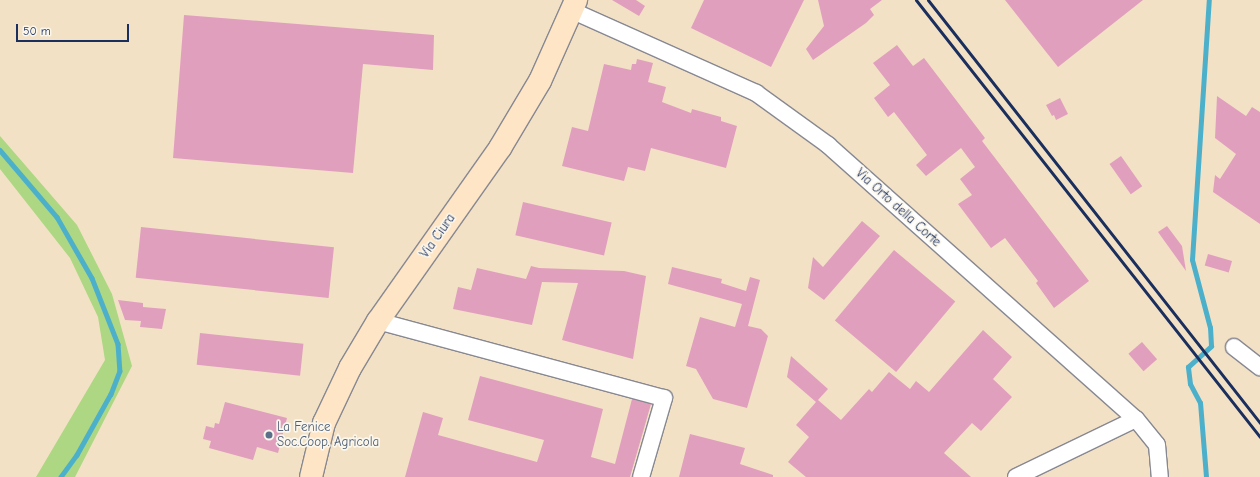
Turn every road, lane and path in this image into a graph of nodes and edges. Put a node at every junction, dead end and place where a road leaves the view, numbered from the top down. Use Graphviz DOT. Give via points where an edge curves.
graph roads {
  1 [pos="575,6"];
  2 [pos="378,321"];
  3 [pos="1234,347"];
  4 [pos="1260,367"];
  5 [pos="1136,419"];
  6 [pos="311,477"];
  7 [pos="641,477"];
  8 [pos="1016,477"];
  9 [pos="1160,477"];
  1 -- 2 [label="main road, Via Ciura" via="540,81 500,148"];
  1 -- 5 [label="street, Via Orto della Corte" via="756,94 828,145"];
  2 -- 6 [label="main road, Via Ciura" via="350,368 324,423"];
  2 -- 7 [label="street" via="664,398"];
  3 -- 4 [label="street"];
  5 -- 8 [label="street"];
  5 -- 9 [label="street, Via Orto della Corte" via="1157,445"];
}
